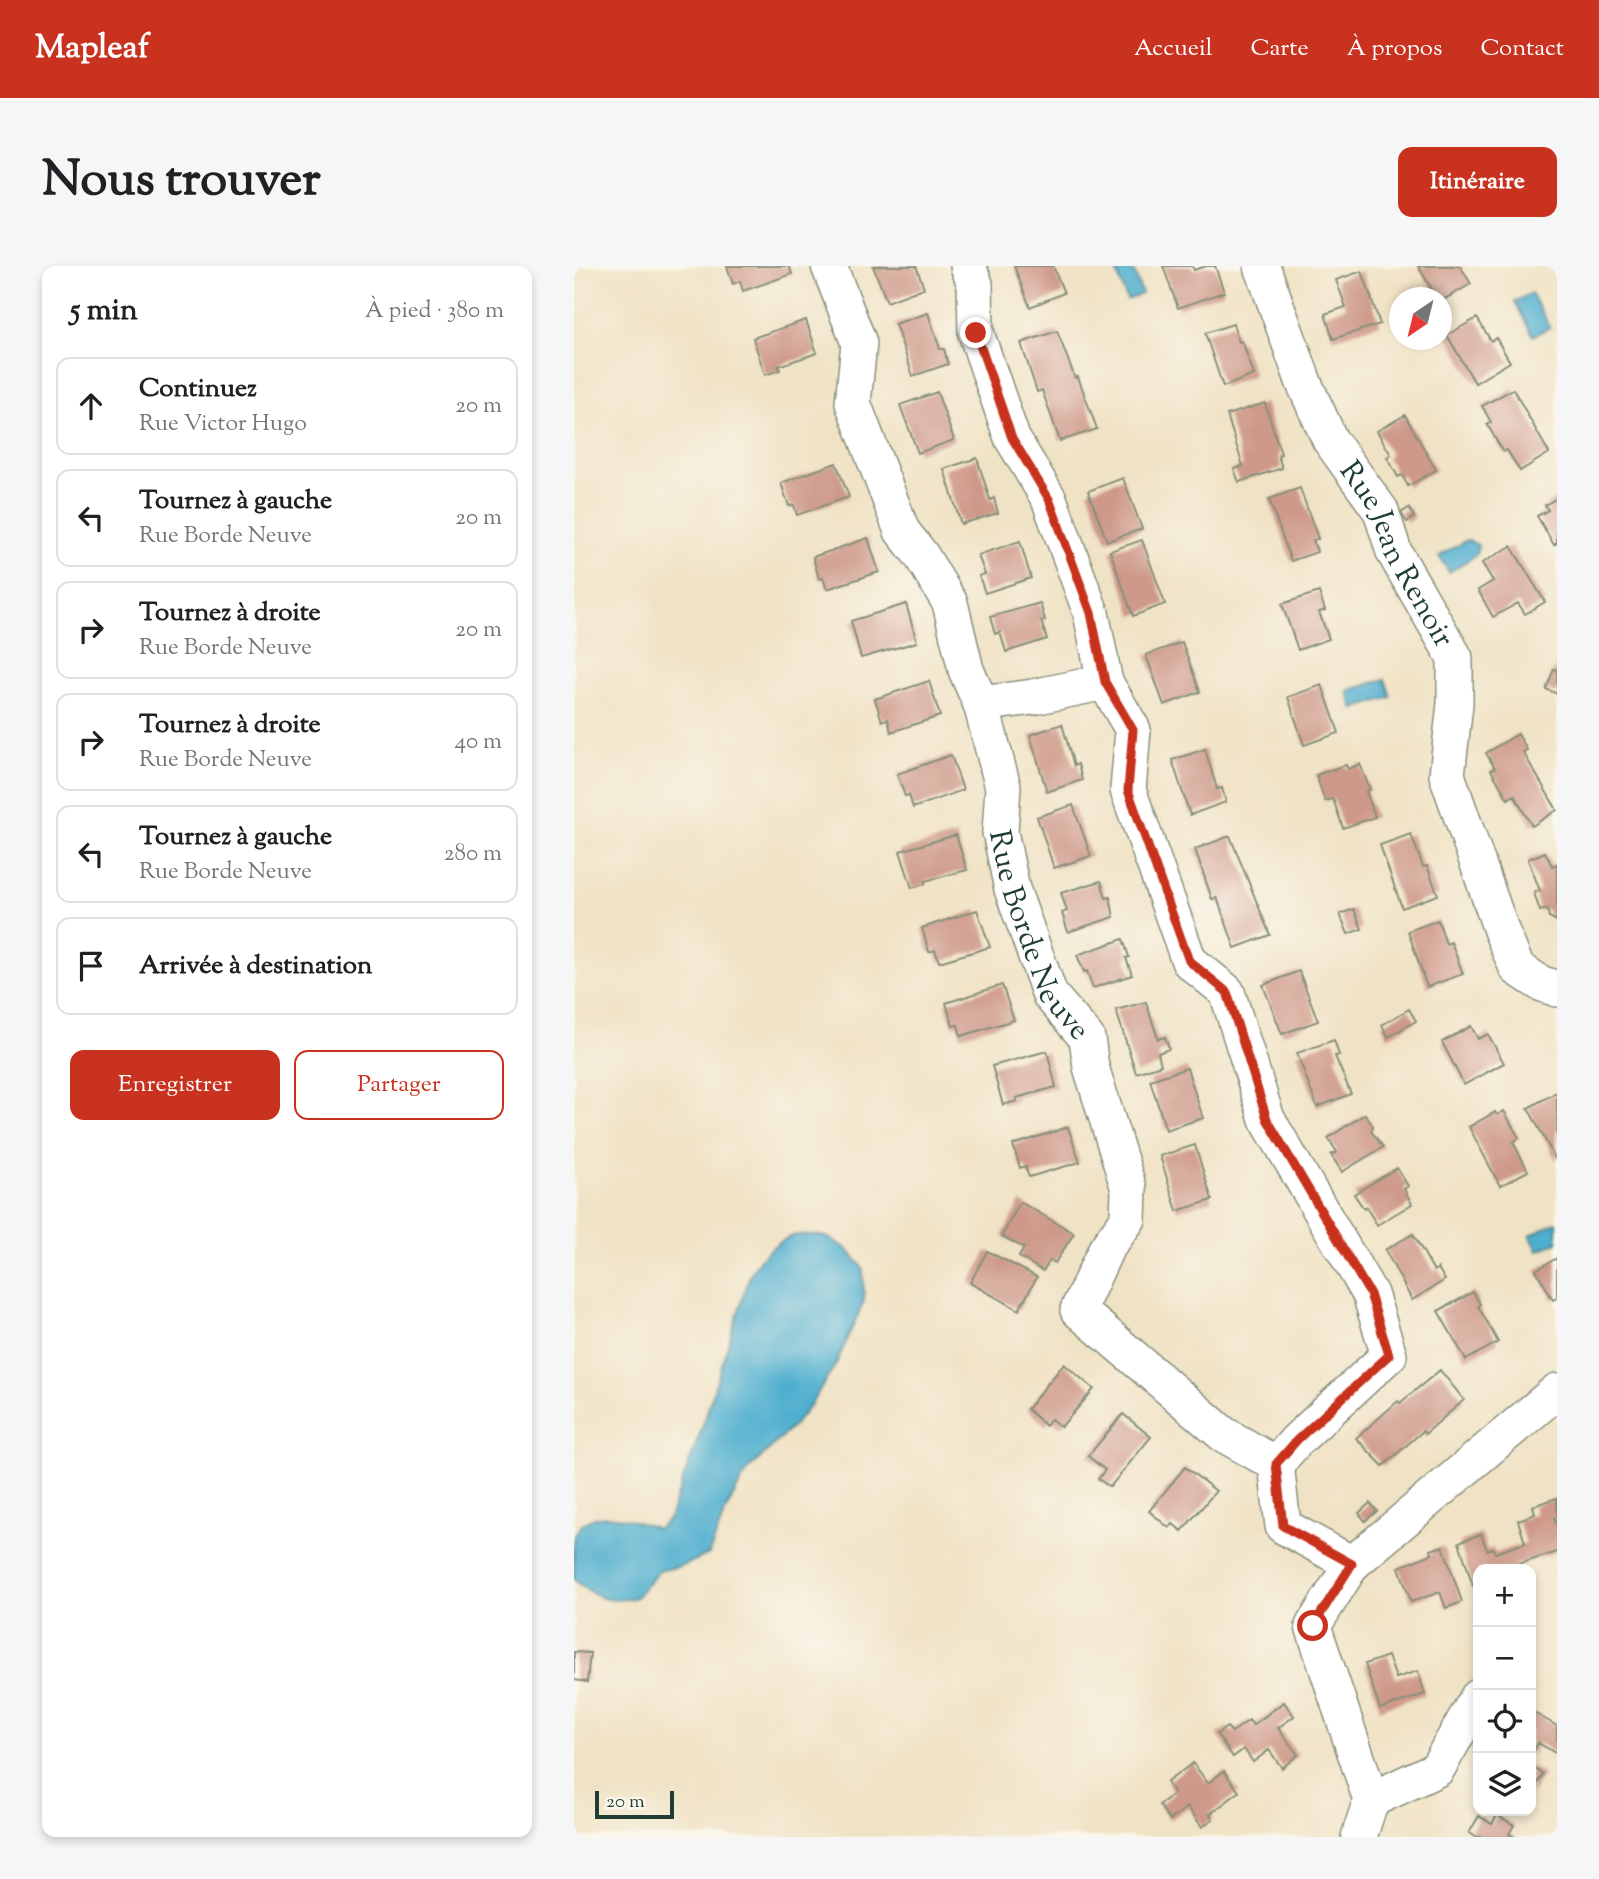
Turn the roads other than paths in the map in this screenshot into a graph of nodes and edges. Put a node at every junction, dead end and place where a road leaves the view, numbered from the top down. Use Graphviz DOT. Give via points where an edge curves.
graph roads {
  1 [pos="829,266"];
  2 [pos="968,266"];
  3 [pos="1262,266"];
  4 [pos="1105,682"];
  5 [pos="981,704"];
  6 [pos="1557,989"];
  7 [pos="1557,1391"];
  8 [pos="1276,1464"];
  9 [pos="1352,1564"];
  10 [pos="1473,1706"];
  11 [pos="1371,1800"];
  12 [pos="1359,1837"];
  1 -- 5 [label="street, Rue Borde Neuve" via="859,343 853,403 902,531 950,603 966,670"];
  2 -- 4 [label="street" via="975,284 976,333 1012,438 1049,499 1091,613"];
  3 -- 6 [label="street, Rue Jean Renoir" via="1330,440 1381,511 1394,552 1455,658 1447,775 1517,968"];
  4 -- 5 [label="street"];
  4 -- 8 [label="street" via="1133,730 1128,790 1189,961 1227,992 1267,1119 1370,1294 1389,1355"];
  5 -- 8 [label="street, Rue Borde Neuve" via="1003,787 1000,832 1012,889 1050,995 1087,1038 1091,1067 1129,1189 1128,1219 1107,1249 1078,1310 1223,1434"];
  7 -- 9 [label="street"];
  8 -- 9 [label="street" via="1283,1526"];
  9 -- 11 [label="street" via="1313,1626"];
  10 -- 11 [label="street" via="1437,1769"];
  11 -- 12 [label="street"];
}
